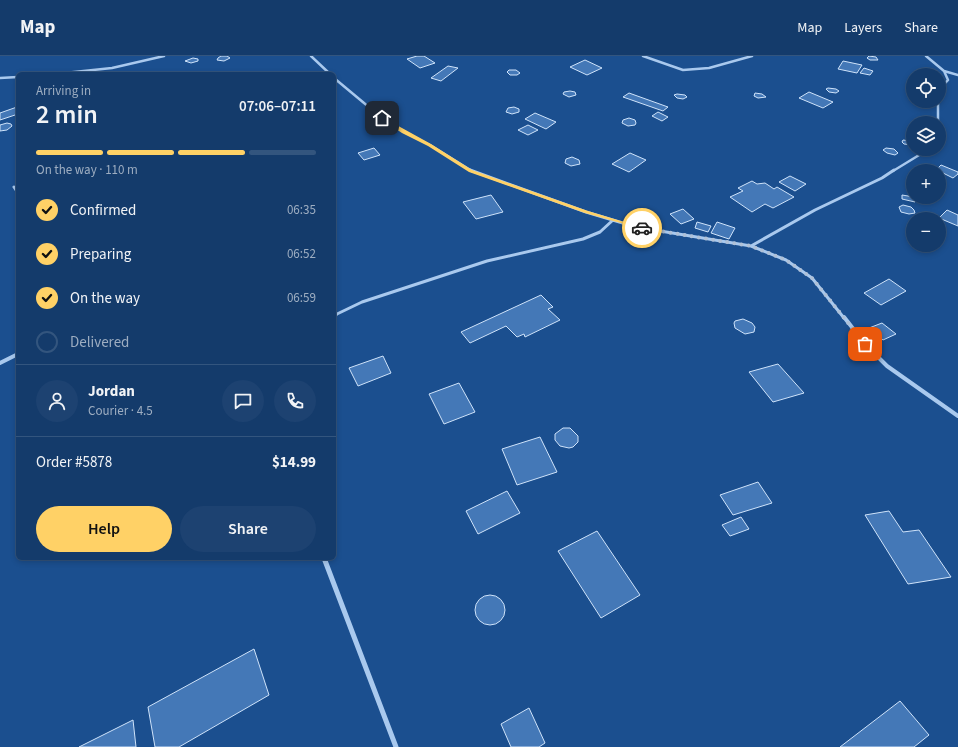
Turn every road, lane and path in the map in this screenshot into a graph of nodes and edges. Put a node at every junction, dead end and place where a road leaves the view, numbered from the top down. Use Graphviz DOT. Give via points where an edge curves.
graph roads {
  1 [pos="164,56"];
  2 [pos="311,56"];
  3 [pos="643,56"];
  4 [pos="752,56"];
  5 [pos="926,56"];
  6 [pos="940,68"];
  7 [pos="74,72"];
  8 [pos="328,72"];
  9 [pos="946,72"];
  10 [pos="958,75"];
  11 [pos="16,77"];
  12 [pos="0,78"];
  13 [pos="336,80"];
  14 [pos="918,156"];
  15 [pos="14,187"];
  16 [pos="16,190"];
  17 [pos="613,220"];
  18 [pos="751,246"];
  19 [pos="336,314"];
  20 [pos="16,355"];
  21 [pos="0,363"];
  22 [pos="958,416"];
  23 [pos="325,560"];
  24 [pos="396,747"];
  1 -- 7 [label="street" via="112,68"];
  2 -- 8 [label="street"];
  3 -- 4 [label="street" via="683,70 709,68"];
  5 -- 6 [label="street"];
  9 -- 10 [label="street"];
  11 -- 12 [label="street"];
  13 -- 17 [label="street" via="382,118 471,171 517,189"];
  14 -- 18 [label="street" via="882,178 815,210"];
  15 -- 16 [label="street"];
  17 -- 18 [label="street" via="636,227"];
  17 -- 19 [label="street" via="600,232 588,237 487,261 362,302"];
  18 -- 22 [label="street" via="786,260 812,278 865,344 887,366"];
  20 -- 21 [label="street"];
  23 -- 24 [label="street"];
}
